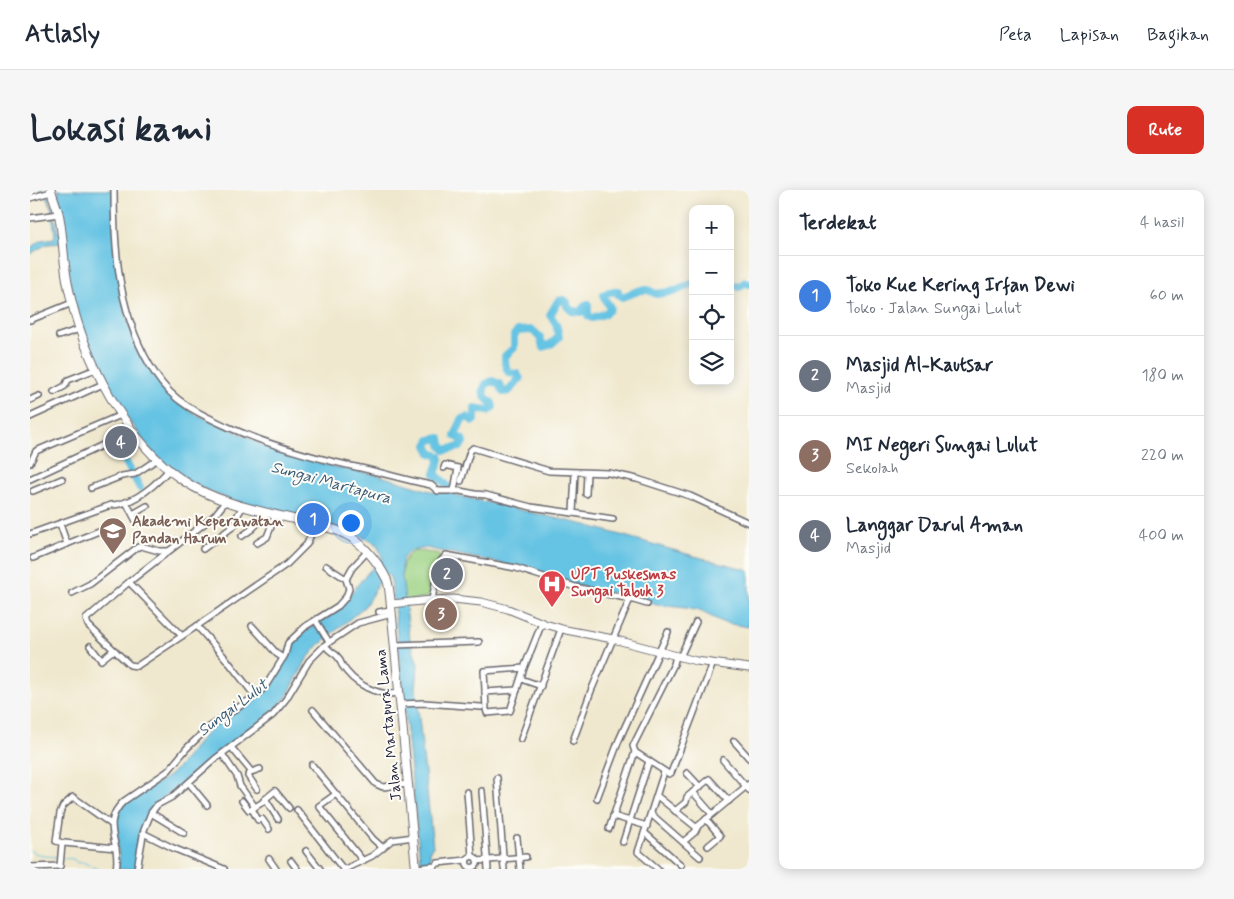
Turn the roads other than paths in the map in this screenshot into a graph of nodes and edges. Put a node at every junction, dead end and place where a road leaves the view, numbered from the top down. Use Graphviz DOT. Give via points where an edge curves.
graph roads {
  1 [pos="114,190"];
  2 [pos="50,192"];
  3 [pos="30,198"];
  4 [pos="56,215"];
  5 [pos="30,218"];
  6 [pos="72,303"];
  7 [pos="30,320"];
  8 [pos="80,329"];
  9 [pos="59,336"];
  10 [pos="96,369"];
  11 [pos="103,384"];
  12 [pos="54,392"];
  13 [pos="39,396"];
  14 [pos="30,400"];
  15 [pos="121,415"];
  16 [pos="30,417"];
  17 [pos="136,435"];
  18 [pos="156,460"];
  19 [pos="30,463"];
  20 [pos="444,468"];
  21 [pos="168,471"];
  22 [pos="43,473"];
  23 [pos="576,473"];
  24 [pos="586,473"];
  25 [pos="30,479"];
  26 [pos="62,479"];
  27 [pos="48,484"];
  28 [pos="91,488"];
  29 [pos="33,491"];
  30 [pos="453,491"];
  31 [pos="586,494"];
  32 [pos="226,501"];
  33 [pos="126,502"];
  34 [pos="147,506"];
  35 [pos="243,506"];
  36 [pos="573,513"];
  37 [pos="133,514"];
  38 [pos="272,514"];
  39 [pos="612,519"];
  40 [pos="136,521"];
  41 [pos="749,523"];
  42 [pos="60,524"];
  43 [pos="316,525"];
  44 [pos="99,531"];
  45 [pos="30,534"];
  46 [pos="242,536"];
  47 [pos="67,544"];
  48 [pos="257,544"];
  49 [pos="203,549"];
  50 [pos="169,551"];
  51 [pos="367,552"];
  52 [pos="33,558"];
  53 [pos="440,560"];
  54 [pos="326,566"];
  55 [pos="437,575"];
  56 [pos="346,578"];
  57 [pos="130,582"];
  58 [pos="72,593"];
  59 [pos="630,599"];
  60 [pos="432,600"];
  61 [pos="647,604"];
  62 [pos="392,608"];
  63 [pos="379,612"];
  64 [pos="316,621"];
  65 [pos="696,622"];
  66 [pos="542,623"];
  67 [pos="198,626"];
  68 [pos="252,626"];
  69 [pos="561,629"];
  70 [pos="668,632"];
  71 [pos="182,636"];
  72 [pos="613,639"];
  73 [pos="327,642"];
  74 [pos="479,642"];
  75 [pos="396,645"];
  76 [pos="90,646"];
  77 [pos="115,651"];
  78 [pos="659,652"];
  79 [pos="678,657"];
  80 [pos="283,658"];
  81 [pos="714,664"];
  82 [pos="524,668"];
  83 [pos="749,668"];
  84 [pos="520,679"];
  85 [pos="541,686"];
  86 [pos="517,690"];
  87 [pos="485,692"];
  88 [pos="400,693"];
  89 [pos="255,696"];
  90 [pos="401,704"];
  91 [pos="480,707"];
  92 [pos="313,710"];
  93 [pos="521,739"];
  94 [pos="572,741"];
  95 [pos="734,741"];
  96 [pos="232,747"];
  97 [pos="635,752"];
  98 [pos="222,754"];
  99 [pos="749,758"];
  100 [pos="723,760"];
  101 [pos="649,761"];
  102 [pos="312,765"];
  103 [pos="260,771"];
  104 [pos="252,772"];
  105 [pos="664,772"];
  106 [pos="687,773"];
  107 [pos="497,778"];
  108 [pos="189,784"];
  109 [pos="408,784"];
  110 [pos="700,787"];
  111 [pos="748,787"];
  112 [pos="257,789"];
  113 [pos="482,791"];
  114 [pos="467,792"];
  115 [pos="693,792"];
  116 [pos="336,794"];
  117 [pos="657,796"];
  118 [pos="597,798"];
  119 [pos="264,800"];
  120 [pos="242,801"];
  121 [pos="729,801"];
  122 [pos="207,805"];
  123 [pos="254,808"];
  124 [pos="289,808"];
  125 [pos="297,810"];
  126 [pos="675,811"];
  127 [pos="151,813"];
  128 [pos="651,814"];
  129 [pos="712,814"];
  130 [pos="613,816"];
  131 [pos="278,819"];
  132 [pos="706,819"];
  133 [pos="630,820"];
  134 [pos="112,824"];
  135 [pos="647,826"];
  136 [pos="697,828"];
  137 [pos="269,829"];
  138 [pos="609,829"];
  139 [pos="143,833"];
  140 [pos="184,833"];
  141 [pos="645,833"];
  142 [pos="413,837"];
  143 [pos="517,838"];
  144 [pos="623,842"];
  145 [pos="683,842"];
  146 [pos="63,843"];
  147 [pos="708,846"];
  148 [pos="116,848"];
  149 [pos="384,848"];
  150 [pos="306,851"];
  151 [pos="472,856"];
  152 [pos="526,856"];
  153 [pos="518,857"];
  154 [pos="700,857"];
  155 [pos="503,858"];
  156 [pos="269,859"];
  157 [pos="487,860"];
  158 [pos="291,861"];
  159 [pos="363,861"];
  160 [pos="477,861"];
  161 [pos="466,862"];
  162 [pos="681,865"];
  163 [pos="30,867"];
  164 [pos="418,868"];
  165 [pos="473,868"];
  166 [pos="116,869"];
  167 [pos="137,869"];
  168 [pos="224,869"];
  169 [pos="276,869"];
  170 [pos="297,869"];
  171 [pos="320,869"];
  172 [pos="344,869"];
  173 [pos="488,869"];
  174 [pos="504,869"];
  175 [pos="520,869"];
  176 [pos="658,869"];
  1 -- 30 [label="street" via="118,268 130,322 137,343 156,377 183,405 288,451 431,485 438,491"];
  2 -- 3 [label="street"];
  2 -- 4 [label="main road"];
  4 -- 5 [label="street"];
  4 -- 6 [label="main road"];
  6 -- 7 [label="street"];
  6 -- 8 [label="main road"];
  8 -- 9 [label="street"];
  8 -- 10 [label="main road"];
  10 -- 11 [label="main road"];
  10 -- 12 [label="street" via="68,380 66,386"];
  11 -- 15 [label="main road"];
  11 -- 16 [label="street"];
  13 -- 14 [label="street"];
  15 -- 17 [label="main road"];
  15 -- 19 [label="street" via="36,452"];
  17 -- 18 [label="main road"];
  17 -- 22 [label="street" via="103,445"];
  18 -- 21 [label="main road"];
  18 -- 28 [label="street" via="133,474"];
  20 -- 30 [label="street" via="448,464 458,468"];
  21 -- 32 [label="main road" via="201,492"];
  21 -- 33 [label="street" via="151,487"];
  22 -- 25 [label="street"];
  22 -- 27 [label="street"];
  23 -- 24 [label="street"];
  23 -- 30 [label="street" via="543,469 473,448 462,478"];
  23 -- 36 [label="street"];
  24 -- 31 [label="street"];
  24 -- 41 [label="street" via="609,473 636,479 690,496"];
  26 -- 27 [label="street"];
  27 -- 29 [label="street"];
  30 -- 36 [label="street"];
  32 -- 35 [label="main road"];
  32 -- 50 [label="street" via="214,516"];
  33 -- 37 [label="street"];
  33 -- 42 [label="street"];
  34 -- 37 [label="street"];
  35 -- 38 [label="main road"];
  35 -- 49 [label="street" via="235,525"];
  36 -- 39 [label="street"];
  37 -- 40 [label="street"];
  38 -- 43 [label="main road"];
  38 -- 46 [label="street"];
  38 -- 48 [label="street" via="267,537"];
  42 -- 45 [label="street"];
  42 -- 47 [label="street"];
  43 -- 51 [label="main road" via="344,533"];
  43 -- 67 [label="street" via="311,538 295,557"];
  44 -- 47 [label="street"];
  47 -- 52 [label="street"];
  50 -- 57 [label="street"];
  50 -- 58 [label="street" via="140,546 90,584"];
  51 -- 56 [label="street"];
  51 -- 62 [label="main road, Jalan Martapura Lama" via="386,578"];
  53 -- 55 [label="street"];
  54 -- 56 [label="street"];
  55 -- 59 [label="street" via="446,555 516,568 575,587"];
  55 -- 60 [label="street"];
  56 -- 64 [label="street" via="349,589 346,597"];
  57 -- 71 [label="street"];
  57 -- 77 [label="street" via="86,620"];
  59 -- 61 [label="street"];
  59 -- 72 [label="street"];
  60 -- 62 [label="street"];
  60 -- 66 [label="street" via="490,604"];
  62 -- 63 [label="street"];
  62 -- 73 [label="street"];
  62 -- 75 [label="main road, Jalan Martapura Lama"];
  64 -- 73 [label="street"];
  64 -- 80 [label="street" via="288,643"];
  65 -- 79 [label="street"];
  66 -- 69 [label="street"];
  66 -- 82 [label="street"];
  67 -- 71 [label="street"];
  67 -- 89 [label="street"];
  68 -- 80 [label="street"];
  69 -- 72 [label="street"];
  69 -- 85 [label="street"];
  70 -- 78 [label="street"];
  71 -- 77 [label="street" via="135,666"];
  72 -- 78 [label="street"];
  72 -- 94 [label="street"];
  73 -- 88 [label="street" via="332,653 364,687 387,694"];
  73 -- 96 [label="street" via="309,660 282,705"];
  74 -- 75 [label="street"];
  75 -- 88 [label="main road, Jalan Martapura Lama"];
  76 -- 77 [label="street" via="101,660"];
  78 -- 79 [label="street"];
  78 -- 118 [label="street"];
  79 -- 81 [label="street"];
  79 -- 97 [label="street" via="633,746"];
  80 -- 89 [label="street" via="265,687"];
  81 -- 83 [label="street"];
  81 -- 105 [label="street" via="671,773"];
  82 -- 84 [label="street"];
  82 -- 87 [label="street" via="485,671"];
  84 -- 85 [label="street"];
  84 -- 86 [label="street"];
  85 -- 93 [label="street"];
  86 -- 87 [label="street"];
  86 -- 87 [label="street" via="510,711 505,713 487,713"];
  88 -- 90 [label="main road, Jalan Martapura Lama"];
  89 -- 134 [label="street" via="208,728 168,771 124,800 116,810"];
  90 -- 91 [label="street"];
  90 -- 109 [label="main road, Jalan Martapura Lama"];
  92 -- 109 [label="street" via="376,784 383,788"];
  95 -- 99 [label="street"];
  96 -- 98 [label="street"];
  96 -- 104 [label="street"];
  97 -- 101 [label="street"];
  97 -- 130 [label="street"];
  98 -- 108 [label="street"];
  98 -- 123 [label="street"];
  100 -- 111 [label="street"];
  101 -- 105 [label="street"];
  101 -- 133 [label="street"];
  102 -- 116 [label="street"];
  103 -- 104 [label="street"];
  104 -- 112 [label="street" via="248,776"];
  105 -- 117 [label="street"];
  106 -- 110 [label="street"];
  107 -- 155 [label="street"];
  108 -- 122 [label="street"];
  108 -- 127 [label="street" via="157,805"];
  109 -- 142 [label="main road, Jalan Martapura Lama"];
  110 -- 115 [label="street"];
  110 -- 121 [label="street" via="709,779"];
  111 -- 121 [label="street"];
  113 -- 157 [label="street"];
  114 -- 151 [label="street"];
  115 -- 126 [label="street"];
  115 -- 129 [label="street"];
  116 -- 149 [label="street"];
  116 -- 159 [label="street" via="319,806"];
  117 -- 126 [label="street"];
  117 -- 128 [label="street"];
  119 -- 123 [label="street"];
  119 -- 124 [label="street" via="276,791"];
  119 -- 131 [label="street"];
  120 -- 123 [label="street" via="249,810"];
  121 -- 129 [label="street"];
  123 -- 137 [label="street" via="258,820 262,820"];
  125 -- 172 [label="street"];
  126 -- 136 [label="street"];
  127 -- 139 [label="street"];
  127 -- 140 [label="street"];
  128 -- 135 [label="street"];
  128 -- 145 [label="street"];
  129 -- 132 [label="street"];
  130 -- 133 [label="street"];
  130 -- 138 [label="street"];
  132 -- 136 [label="street"];
  132 -- 147 [label="street" via="720,836"];
  133 -- 135 [label="street"];
  133 -- 144 [label="street"];
  134 -- 146 [label="street" via="73,797 60,813 56,841"];
  134 -- 148 [label="street"];
  135 -- 141 [label="street"];
  136 -- 145 [label="street"];
  139 -- 167 [label="street"];
  139 -- 168 [label="street"];
  141 -- 162 [label="street"];
  141 -- 176 [label="street" via="638,852"];
  142 -- 149 [label="street" via="392,840"];
  142 -- 164 [label="main road, Jalan Martapura Lama"];
  143 -- 153 [label="street"];
  145 -- 154 [label="street"];
  146 -- 148 [label="street"];
  146 -- 163 [label="street" via="59,866"];
  148 -- 166 [label="street"];
  149 -- 159 [label="street"];
  150 -- 171 [label="street"];
  151 -- 160 [label="street"];
  151 -- 161 [label="street"];
  152 -- 153 [label="street"];
  153 -- 155 [label="street"];
  153 -- 175 [label="street"];
  155 -- 157 [label="street"];
  155 -- 174 [label="street"];
  156 -- 169 [label="street"];
  157 -- 160 [label="street"];
  157 -- 173 [label="street"];
  158 -- 170 [label="street"];
  159 -- 172 [label="street"];
  160 -- 165 [label="street"];
  161 -- 164 [label="street"];
  161 -- 165 [label="street"];
}
